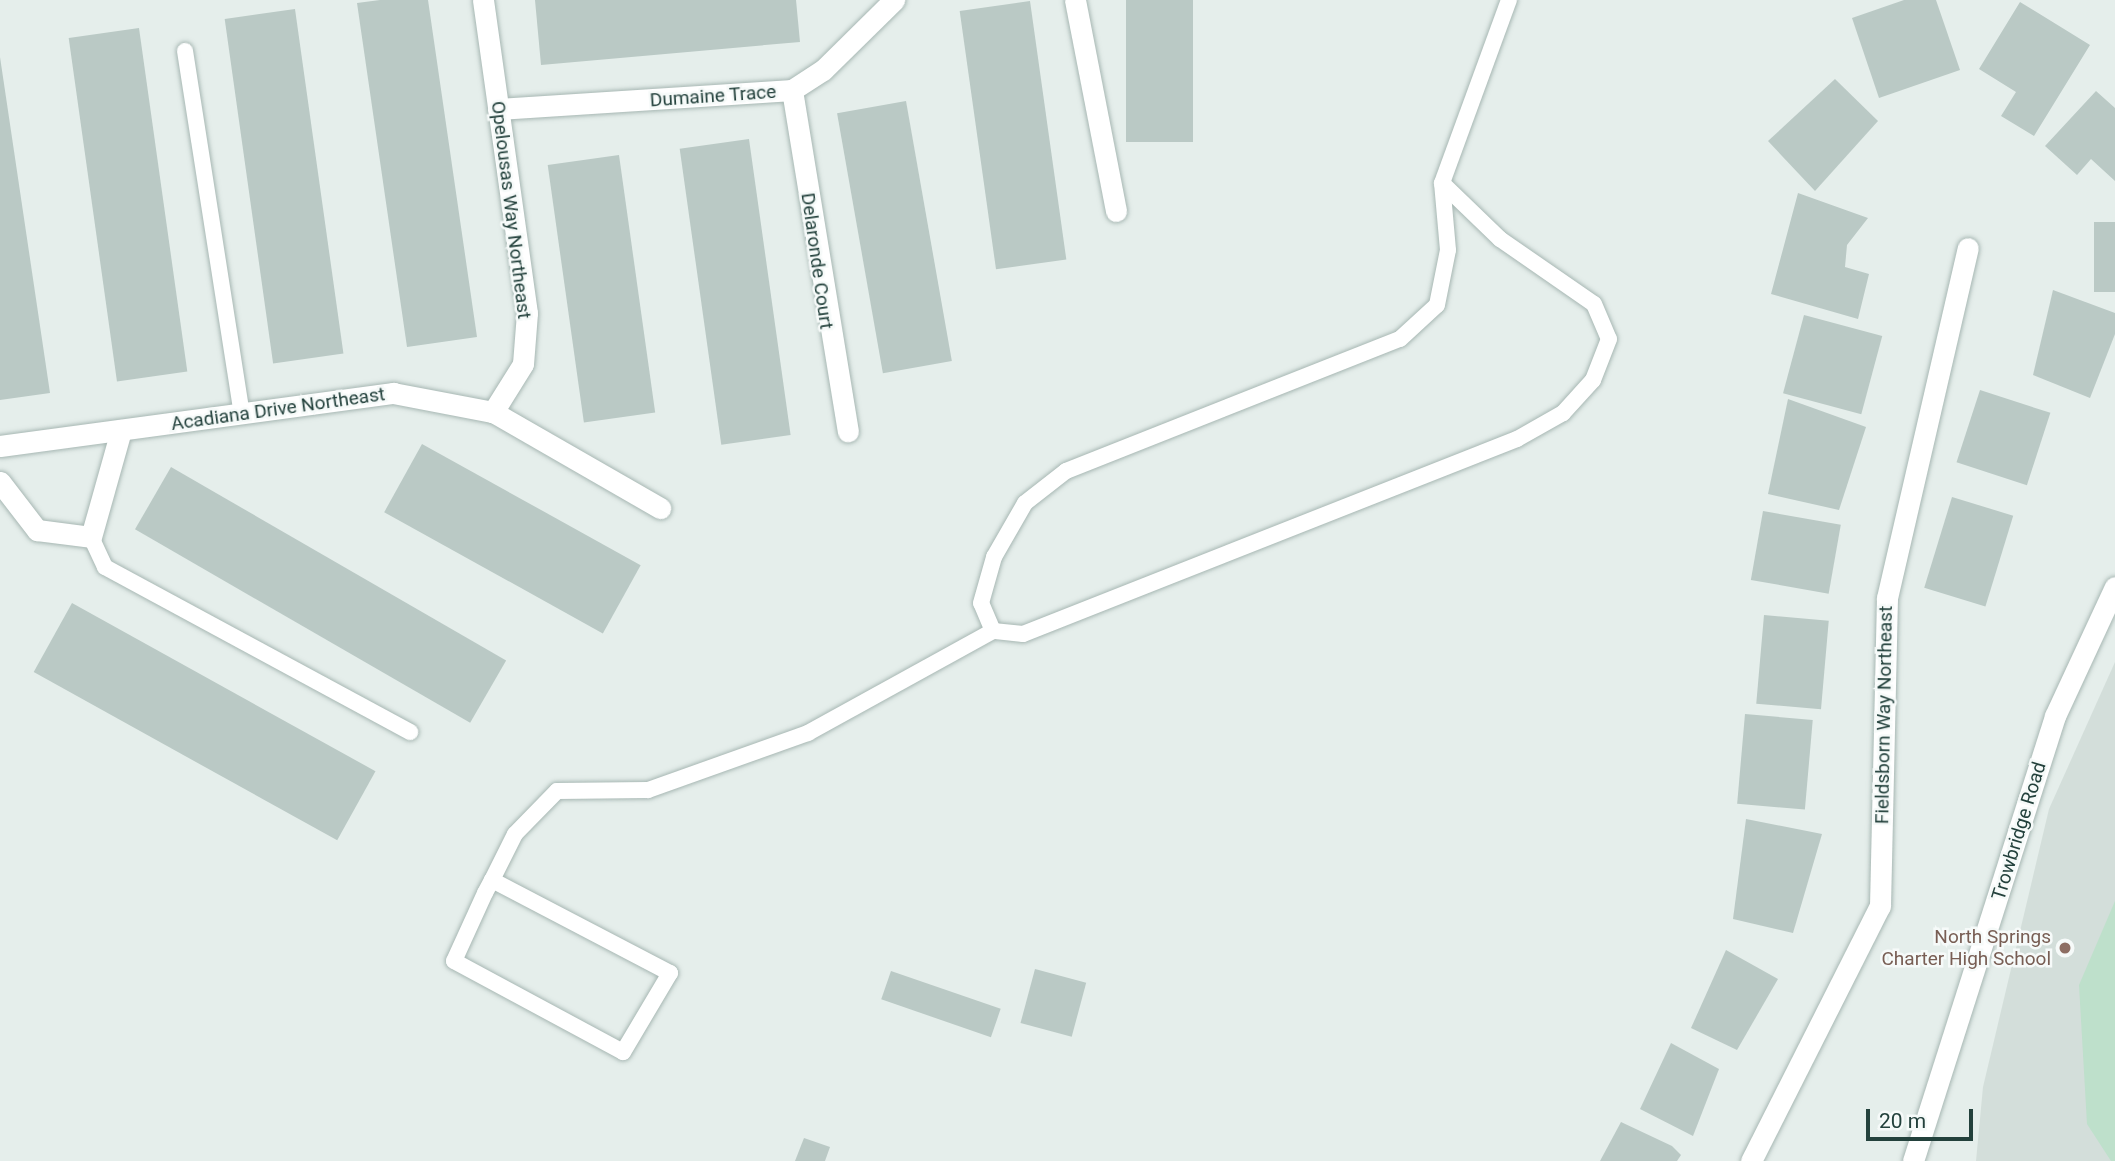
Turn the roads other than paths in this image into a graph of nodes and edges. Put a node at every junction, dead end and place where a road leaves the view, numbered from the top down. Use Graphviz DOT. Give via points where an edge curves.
graph roads {
  1 [pos="482,0"];
  2 [pos="894,0"];
  3 [pos="1075,0"];
  4 [pos="1509,0"];
  5 [pos="185,51"];
  6 [pos="792,90"];
  7 [pos="498,109"];
  8 [pos="1442,183"];
  9 [pos="1116,211"];
  10 [pos="1968,248"];
  11 [pos="493,412"];
  12 [pos="242,413"];
  13 [pos="121,430"];
  14 [pos="848,431"];
  15 [pos="0,446"];
  16 [pos="0,482"];
  17 [pos="660,508"];
  18 [pos="91,537"];
  19 [pos="2115,587"];
  20 [pos="993,631"];
  21 [pos="410,732"];
  22 [pos="492,880"];
  23 [pos="1751,1161"];
  24 [pos="1913,1161"];
  1 -- 7 [label="street, Opelousas Way Northeast"];
  2 -- 6 [label="street, Dumaine Trace" via="823,70"];
  3 -- 9 [label="street"];
  4 -- 8 [label="lane"];
  5 -- 12 [label="lane"];
  6 -- 7 [label="street, Dumaine Trace"];
  6 -- 14 [label="street, Delaronde Court" via="837,395"];
  7 -- 11 [label="street, Opelousas Way Northeast" via="527,313 523,364"];
  8 -- 20 [label="lane" via="1448,250 1437,305 1399,339 1066,471 1025,503 995,557 981,603"];
  8 -- 20 [label="lane" via="1500,239 1594,304 1609,339 1593,380 1563,413 1517,439 1023,634"];
  10 -- 23 [label="street, Fieldsborn Way Northeast" via="1887,598 1880,906"];
  11 -- 12 [label="street, Acadiana Drive Northeast" via="393,393"];
  11 -- 17 [label="street, Acadiana Drive Northeast"];
  12 -- 13 [label="street, Acadiana Drive Northeast"];
  13 -- 15 [label="street, Acadiana Drive Northeast"];
  13 -- 18 [label="street"];
  16 -- 18 [label="street" via="37,530"];
  18 -- 21 [label="lane" via="105,567"];
  19 -- 24 [label="street, Trowbridge Road" via="2055,716"];
  20 -- 22 [label="lane" via="808,733 648,790 557,792 515,834"];
  22 -- 22 [label="lane" via="454,961 623,1052 670,973"];
}
